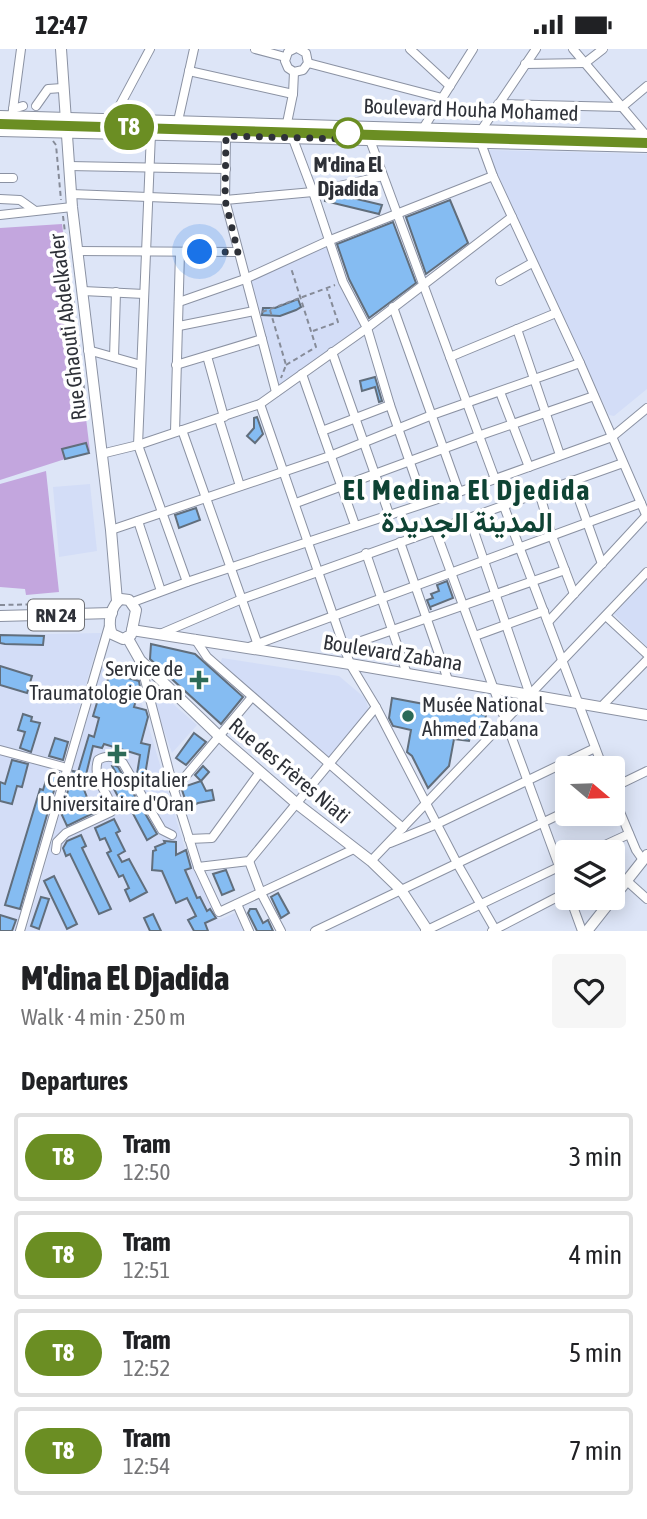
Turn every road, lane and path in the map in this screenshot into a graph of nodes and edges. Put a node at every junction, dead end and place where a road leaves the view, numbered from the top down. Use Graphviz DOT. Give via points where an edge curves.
graph roads {
  1 [pos="21,49"];
  2 [pos="61,49"];
  3 [pos="150,49"];
  4 [pos="194,49"];
  5 [pos="255,49"];
  6 [pos="293,49"];
  7 [pos="300,49"];
  8 [pos="410,49"];
  9 [pos="472,49"];
  10 [pos="536,49"];
  11 [pos="573,49"];
  12 [pos="603,49"];
  13 [pos="285,57"];
  14 [pos="308,63"];
  15 [pos="585,63"];
  16 [pos="525,64"];
  17 [pos="189,71"];
  18 [pos="294,72"];
  19 [pos="450,86"];
  20 [pos="647,86"];
  21 [pos="62,88"];
  22 [pos="293,94"];
  23 [pos="442,98"];
  24 [pos="498,104"];
  25 [pos="23,106"];
  26 [pos="622,107"];
  27 [pos="13,113"];
  28 [pos="0,116"];
  29 [pos="40,118"];
  30 [pos="65,118"];
  31 [pos="112,120"];
  32 [pos="178,121"];
  33 [pos="287,123"];
  34 [pos="424,127"];
  35 [pos="482,129"];
  36 [pos="0,131"];
  37 [pos="67,133"];
  38 [pos="151,133"];
  39 [pos="646,134"];
  40 [pos="226,136"];
  41 [pos="293,137"];
  42 [pos="49,140"];
  43 [pos="370,140"];
  44 [pos="481,143"];
  45 [pos="647,147"];
  46 [pos="69,166"];
  47 [pos="148,167"];
  48 [pos="226,169"];
  49 [pos="383,176"];
  50 [pos="493,176"];
  51 [pos="0,178"];
  52 [pos="13,178"];
  53 [pos="313,192"];
  54 [pos="148,196"];
  55 [pos="66,197"];
  56 [pos="0,199"];
  57 [pos="225,200"];
  58 [pos="67,209"];
  59 [pos="34,210"];
  60 [pos="0,215"];
  61 [pos="398,215"];
  62 [pos="512,217"];
  63 [pos="328,241"];
  64 [pos="77,251"];
  65 [pos="145,252"];
  66 [pos="180,252"];
  67 [pos="238,252"];
  68 [pos="288,259"];
  69 [pos="532,263"];
  70 [pos="245,279"];
  71 [pos="500,281"];
  72 [pos="343,282"];
  73 [pos="424,285"];
  74 [pos="327,288"];
  75 [pos="83,291"];
  76 [pos="116,292"];
  77 [pos="144,294"];
  78 [pos="300,297"];
  79 [pos="179,302"];
  80 [pos="393,307"];
  81 [pos="270,309"];
  82 [pos="255,313"];
  83 [pos="556,313"];
  84 [pos="179,326"];
  85 [pos="367,328"];
  86 [pos="517,329"];
  87 [pos="311,331"];
  88 [pos="262,339"];
  89 [pos="88,350"];
  90 [pos="332,352"];
  91 [pos="206,356"];
  92 [pos="114,357"];
  93 [pos="450,357"];
  94 [pos="579,363"];
  95 [pos="141,365"];
  96 [pos="176,365"];
  97 [pos="286,365"];
  98 [pos="302,374"];
  99 [pos="535,380"];
  100 [pos="276,392"];
  101 [pos="500,392"];
  102 [pos="594,396"];
  103 [pos="85,397"];
  104 [pos="467,403"];
  105 [pos="260,404"];
  106 [pos="390,405"];
  107 [pos="647,408"];
  108 [pos="547,413"];
  109 [pos="432,415"];
  110 [pos="221,418"];
  111 [pos="355,419"];
  112 [pos="512,425"];
  113 [pos="399,427"];
  114 [pos="178,431"];
  115 [pos="322,432"];
  116 [pos="478,436"];
  117 [pos="612,437"];
  118 [pos="363,441"];
  119 [pos="138,445"];
  120 [pos="444,448"];
  121 [pos="101,454"];
  122 [pos="560,455"];
  123 [pos="330,456"];
  124 [pos="410,461"];
  125 [pos="623,463"];
  126 [pos="529,467"];
  127 [pos="284,470"];
  128 [pos="375,473"];
  129 [pos="495,479"];
  130 [pos="572,480"];
  131 [pos="240,486"];
  132 [pos="342,486"];
  133 [pos="459,492"];
  134 [pos="539,492"];
  135 [pos="205,498"];
  136 [pos="296,503"];
  137 [pos="424,503"];
  138 [pos="640,503"];
  139 [pos="503,504"];
  140 [pos="163,512"];
  141 [pos="389,514"];
  142 [pos="647,516"];
  143 [pos="469,517"];
  144 [pos="138,521"];
  145 [pos="587,523"];
  146 [pos="355,525"];
  147 [pos="435,529"];
  148 [pos="111,530"];
  149 [pos="552,536"];
  150 [pos="307,542"];
  151 [pos="400,542"];
  152 [pos="519,548"];
  153 [pos="366,553"];
  154 [pos="486,561"];
  155 [pos="602,564"];
  156 [pos="231,567"];
  157 [pos="565,570"];
  158 [pos="318,571"];
  159 [pos="647,572"];
  160 [pos="452,573"];
  161 [pos="187,582"];
  162 [pos="532,582"];
  163 [pos="416,586"];
  164 [pos="161,591"];
  165 [pos="575,594"];
  166 [pos="497,595"];
  167 [pos="242,599"];
  168 [pos="382,599"];
  169 [pos="117,601"];
  170 [pos="133,602"];
  171 [pos="51,604"];
  172 [pos="0,605"];
  173 [pos="464,606"];
  174 [pos="544,611"];
  175 [pos="112,613"];
  176 [pos="0,616"];
  177 [pos="606,616"];
  178 [pos="333,617"];
  179 [pos="427,618"];
  180 [pos="548,622"];
  181 [pos="507,624"];
  182 [pos="109,626"];
  183 [pos="394,630"];
  184 [pos="130,634"];
  185 [pos="159,634"];
  186 [pos="475,636"];
  187 [pos="195,639"];
  188 [pos="255,647"];
  189 [pos="344,647"];
  190 [pos="647,654"];
  191 [pos="140,660"];
  192 [pos="647,660"];
  193 [pos="562,662"];
  194 [pos="350,664"];
  195 [pos="407,674"];
  196 [pos="448,680"];
  197 [pos="494,688"];
  198 [pos="530,695"];
  199 [pos="252,697"];
  200 [pos="577,703"];
  201 [pos="601,706"];
  202 [pos="376,707"];
  203 [pos="647,715"];
  204 [pos="504,719"];
  205 [pos="219,736"];
  206 [pos="0,741"];
  207 [pos="595,748"];
  208 [pos="4,752"];
  209 [pos="598,756"];
  210 [pos="328,764"];
  211 [pos="67,768"];
  212 [pos="647,771"];
  213 [pos="260,772"];
  214 [pos="528,779"];
  215 [pos="625,783"];
  216 [pos="174,790"];
  217 [pos="296,803"];
  218 [pos="427,804"];
  219 [pos="555,817"];
  220 [pos="544,822"];
  221 [pos="437,824"];
  222 [pos="625,824"];
  223 [pos="403,828"];
  224 [pos="629,834"];
  225 [pos="172,835"];
  226 [pos="189,839"];
  227 [pos="616,840"];
  228 [pos="387,844"];
  229 [pos="555,847"];
  230 [pos="354,849"];
  231 [pos="56,850"];
  232 [pos="646,858"];
  233 [pos="370,861"];
  234 [pos="249,862"];
  235 [pos="458,865"];
  236 [pos="198,867"];
  237 [pos="555,869"];
  238 [pos="627,881"];
  239 [pos="401,890"];
  240 [pos="261,893"];
  241 [pos="555,897"];
  242 [pos="647,899"];
  243 [pos="237,904"];
  244 [pos="481,904"];
  245 [pos="575,910"];
  246 [pos="494,930"];
  247 [pos="20,931"];
  248 [pos="249,931"];
  249 [pos="281,931"];
  250 [pos="315,931"];
  251 [pos="427,931"];
  252 [pos="584,931"];
  1 -- 27 [label="street"];
  2 -- 21 [label="main road, Rue Ghaouti Abdelkader"];
  3 -- 31 [label="street"];
  4 -- 17 [label="street"];
  5 -- 13 [label="street"];
  6 -- 13 [label="street"];
  7 -- 14 [label="street"];
  8 -- 19 [label="street"];
  9 -- 19 [label="street"];
  10 -- 16 [label="street"];
  11 -- 15 [label="street"];
  12 -- 15 [label="street"];
  13 -- 18 [label="street"];
  14 -- 18 [label="street"];
  14 -- 23 [label="street"];
  15 -- 16 [label="street"];
  15 -- 26 [label="street"];
  16 -- 24 [label="street"];
  17 -- 22 [label="street"];
  17 -- 32 [label="street"];
  18 -- 22 [label="street"];
  19 -- 23 [label="street"];
  20 -- 26 [label="street"];
  21 -- 29 [label="street" via="48,89 35,106"];
  21 -- 30 [label="main road, Rue Ghaouti Abdelkader"];
  22 -- 33 [label="street"];
  23 -- 34 [label="street"];
  24 -- 26 [label="street"];
  24 -- 35 [label="street"];
  25 -- 27 [label="street"];
  26 -- 39 [label="street"];
  27 -- 28 [label="main road, Boulevard Houha Mohamed"];
  27 -- 29 [label="main road, Boulevard Houha Mohamed"];
  29 -- 30 [label="main road, Boulevard Houha Mohamed"];
  30 -- 31 [label="main road, Boulevard Houha Mohamed"];
  30 -- 37 [label="main road, Rue Ghaouti Abdelkader"];
  31 -- 32 [label="main road, Boulevard Houha Mohamed"];
  32 -- 33 [label="main road, Boulevard Houha Mohamed"];
  33 -- 34 [label="main road, Boulevard Houha Mohamed"];
  33 -- 41 [label="street"];
  34 -- 35 [label="main road, Boulevard Houha Mohamed"];
  35 -- 39 [label="main road, Boulevard Houha Mohamed"];
  35 -- 44 [label="street"];
  36 -- 37 [label="main road, Boulevard Houha Mohamed"];
  37 -- 38 [label="main road, Boulevard Houha Mohamed"];
  37 -- 46 [label="main road, Rue Ghaouti Abdelkader"];
  38 -- 40 [label="main road, Boulevard Houha Mohamed"];
  38 -- 47 [label="street"];
  40 -- 41 [label="main road, Boulevard Houha Mohamed"];
  40 -- 48 [label="street"];
  41 -- 43 [label="main road, Boulevard Houha Mohamed"];
  41 -- 53 [label="street"];
  42 -- 55 [label="path" via="56,142"];
  43 -- 44 [label="main road, Boulevard Houha Mohamed"];
  43 -- 49 [label="street"];
  44 -- 45 [label="main road, Boulevard Houha Mohamed"];
  44 -- 50 [label="street"];
  46 -- 47 [label="street"];
  46 -- 55 [label="main road, Rue Ghaouti Abdelkader"];
  47 -- 48 [label="street"];
  47 -- 54 [label="street"];
  48 -- 57 [label="street"];
  49 -- 53 [label="street"];
  49 -- 61 [label="street"];
  50 -- 61 [label="street"];
  50 -- 62 [label="street"];
  51 -- 52 [label="street"];
  53 -- 57 [label="street"];
  53 -- 63 [label="street"];
  54 -- 55 [label="street"];
  54 -- 57 [label="street"];
  54 -- 65 [label="street"];
  55 -- 58 [label="main road, Rue Ghaouti Abdelkader"];
  56 -- 59 [label="street" via="20,200"];
  57 -- 67 [label="street"];
  58 -- 59 [label="street"];
  58 -- 64 [label="main road, Rue Ghaouti Abdelkader"];
  58 -- 103 [label="path"];
  59 -- 60 [label="street"];
  61 -- 63 [label="street"];
  61 -- 73 [label="street"];
  62 -- 69 [label="street"];
  62 -- 73 [label="street"];
  63 -- 68 [label="street"];
  63 -- 72 [label="street"];
  64 -- 65 [label="street"];
  64 -- 75 [label="main road, Rue Ghaouti Abdelkader"];
  65 -- 66 [label="street"];
  65 -- 77 [label="street"];
  66 -- 67 [label="street"];
  66 -- 79 [label="street"];
  67 -- 70 [label="street"];
  68 -- 70 [label="street"];
  68 -- 78 [label="path"];
  69 -- 71 [label="street"];
  69 -- 83 [label="street"];
  70 -- 79 [label="street"];
  70 -- 82 [label="street"];
  72 -- 74 [label="path"];
  72 -- 85 [label="street"];
  73 -- 80 [label="street"];
  73 -- 93 [label="street"];
  74 -- 78 [label="path"];
  74 -- 87 [label="path" via="338,322"];
  75 -- 76 [label="street"];
  75 -- 89 [label="main road, Rue Ghaouti Abdelkader"];
  76 -- 77 [label="street"];
  76 -- 92 [label="street"];
  77 -- 95 [label="street"];
  78 -- 81 [label="path"];
  78 -- 87 [label="path"];
  79 -- 84 [label="street"];
  80 -- 85 [label="street"];
  80 -- 109 [label="street"];
  81 -- 82 [label="path"];
  81 -- 97 [label="path"];
  82 -- 84 [label="street"];
  82 -- 88 [label="street"];
  83 -- 86 [label="street"];
  83 -- 94 [label="street"];
  84 -- 96 [label="street"];
  85 -- 90 [label="street"];
  85 -- 106 [label="street"];
  86 -- 93 [label="street"];
  86 -- 99 [label="street"];
  87 -- 97 [label="path" via="316,347"];
  88 -- 91 [label="street"];
  88 -- 100 [label="street"];
  89 -- 92 [label="street"];
  89 -- 121 [label="main road, Rue Ghaouti Abdelkader"];
  90 -- 98 [label="street"];
  90 -- 111 [label="street"];
  91 -- 96 [label="street"];
  91 -- 110 [label="street"];
  92 -- 95 [label="street"];
  93 -- 104 [label="street"];
  94 -- 99 [label="street"];
  94 -- 102 [label="street"];
  95 -- 119 [label="street"];
  96 -- 114 [label="street"];
  97 -- 100 [label="path"];
  98 -- 100 [label="street"];
  98 -- 115 [label="street"];
  99 -- 101 [label="street"];
  99 -- 108 [label="street"];
  100 -- 105 [label="street"];
  101 -- 104 [label="street"];
  101 -- 112 [label="street"];
  102 -- 108 [label="street"];
  102 -- 117 [label="street"];
  104 -- 109 [label="street"];
  104 -- 116 [label="street"];
  105 -- 110 [label="street"];
  105 -- 127 [label="street"];
  106 -- 111 [label="street"];
  106 -- 113 [label="street"];
  107 -- 117 [label="street"];
  108 -- 112 [label="street"];
  108 -- 122 [label="street"];
  109 -- 113 [label="street"];
  109 -- 120 [label="street"];
  110 -- 114 [label="street"];
  110 -- 131 [label="street"];
  111 -- 115 [label="street"];
  111 -- 118 [label="street"];
  112 -- 116 [label="street"];
  112 -- 126 [label="street"];
  113 -- 118 [label="street"];
  113 -- 124 [label="street"];
  114 -- 119 [label="street"];
  114 -- 135 [label="street"];
  115 -- 123 [label="street"];
  116 -- 120 [label="street"];
  116 -- 129 [label="street"];
  117 -- 122 [label="street"];
  117 -- 125 [label="street"];
  118 -- 123 [label="street"];
  118 -- 128 [label="street"];
  119 -- 121 [label="street"];
  119 -- 140 [label="street"];
  120 -- 124 [label="street"];
  120 -- 133 [label="street"];
  121 -- 148 [label="main road, Rue Ghaouti Abdelkader"];
  122 -- 126 [label="street"];
  123 -- 127 [label="street"];
  123 -- 132 [label="street"];
  124 -- 128 [label="street"];
  124 -- 137 [label="street"];
  125 -- 130 [label="street"];
  125 -- 138 [label="street"];
  126 -- 129 [label="street"];
  127 -- 131 [label="street"];
  127 -- 136 [label="street"];
  128 -- 132 [label="street"];
  128 -- 141 [label="street"];
  129 -- 133 [label="street"];
  130 -- 134 [label="street"];
  130 -- 145 [label="street"];
  131 -- 135 [label="street"];
  132 -- 136 [label="street"];
  132 -- 146 [label="street"];
  133 -- 137 [label="street"];
  134 -- 139 [label="street"];
  134 -- 149 [label="street"];
  135 -- 140 [label="street"];
  135 -- 156 [label="street"];
  136 -- 150 [label="street"];
  137 -- 141 [label="street"];
  138 -- 142 [label="street"];
  138 -- 145 [label="street"];
  139 -- 143 [label="street"];
  139 -- 152 [label="street"];
  140 -- 144 [label="street"];
  140 -- 161 [label="street"];
  141 -- 146 [label="street"];
  142 -- 155 [label="street"];
  143 -- 147 [label="street"];
  143 -- 154 [label="street"];
  144 -- 148 [label="street"];
  144 -- 164 [label="street"];
  145 -- 149 [label="street"];
  145 -- 155 [label="street"];
  146 -- 150 [label="street"];
  147 -- 151 [label="street"];
  147 -- 160 [label="street"];
  148 -- 169 [label="main road, Rue Ghaouti Abdelkader"];
  149 -- 152 [label="street"];
  149 -- 157 [label="street"];
  150 -- 156 [label="street"];
  150 -- 158 [label="street"];
  151 -- 153 [label="street"];
  151 -- 163 [label="street"];
  152 -- 154 [label="street"];
  152 -- 162 [label="street"];
  153 -- 158 [label="street"];
  153 -- 168 [label="street"];
  154 -- 160 [label="street"];
  154 -- 166 [label="street"];
  155 -- 165 [label="street"];
  156 -- 161 [label="street"];
  156 -- 167 [label="street"];
  157 -- 162 [label="street"];
  157 -- 165 [label="street"];
  158 -- 167 [label="street"];
  158 -- 178 [label="street"];
  159 -- 177 [label="street"];
  160 -- 163 [label="street"];
  160 -- 173 [label="street"];
  161 -- 164 [label="street"];
  162 -- 166 [label="street"];
  162 -- 174 [label="street"];
  163 -- 168 [label="street"];
  163 -- 179 [label="street"];
  164 -- 170 [label="street"];
  165 -- 180 [label="street"];
  166 -- 173 [label="street"];
  166 -- 181 [label="street"];
  167 -- 185 [label="street"];
  167 -- 188 [label="street"];
  168 -- 178 [label="street"];
  168 -- 183 [label="street"];
  169 -- 170 [label="main road"];
  169 -- 175 [label="main road"];
  170 -- 184 [label="main road" via="136,610"];
  171 -- 172 [label="path"];
  173 -- 179 [label="street"];
  173 -- 186 [label="street"];
  174 -- 180 [label="street"];
  174 -- 181 [label="street"];
  175 -- 176 [label="main road, RN 24"];
  175 -- 182 [label="main road"];
  177 -- 190 [label="street"];
  177 -- 193 [label="street"];
  178 -- 188 [label="street"];
  178 -- 189 [label="street"];
  179 -- 183 [label="street"];
  179 -- 196 [label="street"];
  180 -- 193 [label="street"];
  181 -- 186 [label="street"];
  181 -- 198 [label="street"];
  182 -- 184 [label="main road" via="114,636"];
  182 -- 211 [label="street"];
  183 -- 189 [label="street"];
  183 -- 195 [label="street"];
  184 -- 185 [label="main road, Boulevard Zabana"];
  184 -- 191 [label="main road, Rue des Frères Niati"];
  185 -- 187 [label="main road, Boulevard Zabana"];
  186 -- 197 [label="street"];
  187 -- 188 [label="main road, Boulevard Zabana"];
  187 -- 199 [label="street" via="207,657"];
  188 -- 194 [label="main road, Boulevard Zabana"];
  189 -- 194 [label="street"];
  191 -- 205 [label="main road, Rue des Frères Niati"];
  191 -- 216 [label="street"];
  192 -- 201 [label="street"];
  193 -- 198 [label="street"];
  193 -- 200 [label="street"];
  194 -- 195 [label="main road, Boulevard Zabana"];
  194 -- 202 [label="street"];
  195 -- 196 [label="main road, Boulevard Zabana"];
  196 -- 197 [label="main road, Boulevard Zabana"];
  197 -- 198 [label="main road, Boulevard Zabana"];
  197 -- 204 [label="street"];
  198 -- 200 [label="main road, Boulevard Zabana"];
  198 -- 204 [label="street"];
  199 -- 205 [label="street"];
  199 -- 210 [label="street"];
  200 -- 201 [label="main road, Boulevard Zabana"];
  200 -- 207 [label="street"];
  201 -- 203 [label="main road, Boulevard Zabana"];
  202 -- 210 [label="street"];
  202 -- 218 [label="street"];
  204 -- 214 [label="street"];
  204 -- 218 [label="street"];
  205 -- 213 [label="main road, Rue des Frères Niati"];
  205 -- 216 [label="street"];
  206 -- 208 [label="street"];
  207 -- 209 [label="street"];
  207 -- 214 [label="street"];
  208 -- 211 [label="street"];
  210 -- 217 [label="street"];
  210 -- 223 [label="street"];
  211 -- 247 [label="street"];
  212 -- 215 [label="street"];
  213 -- 217 [label="main road, Rue des Frères Niati"];
  213 -- 226 [label="street" via="212,838"];
  214 -- 220 [label="street"];
  214 -- 221 [label="street"];
  216 -- 226 [label="street"];
  217 -- 230 [label="main road, Rue des Frères Niati"];
  217 -- 234 [label="street"];
  218 -- 221 [label="street"];
  218 -- 223 [label="street"];
  219 -- 220 [label="street"];
  220 -- 229 [label="street"];
  220 -- 235 [label="street"];
  221 -- 228 [label="street"];
  221 -- 235 [label="street"];
  222 -- 224 [label="street"];
  223 -- 228 [label="street"];
  224 -- 227 [label="street"];
  224 -- 232 [label="street"];
  225 -- 231 [label="street" via="162,830 123,762 104,757 98,760 96,777 111,813 66,833"];
  226 -- 236 [label="street"];
  228 -- 233 [label="street"];
  230 -- 233 [label="main road, Rue des Frères Niati"];
  230 -- 240 [label="street"];
  232 -- 238 [label="main road"];
  233 -- 239 [label="main road, Rue des Frères Niati"];
  234 -- 236 [label="street"];
  234 -- 240 [label="street"];
  235 -- 239 [label="street"];
  235 -- 244 [label="street"];
  236 -- 243 [label="street" via="219,912"];
  237 -- 244 [label="street"];
  238 -- 242 [label="street"];
  238 -- 252 [label="main road"];
  239 -- 250 [label="street"];
  239 -- 251 [label="main road, Rue des Frères Niati"];
  240 -- 243 [label="street"];
  240 -- 249 [label="street"];
  241 -- 246 [label="street"];
  243 -- 248 [label="street"];
  244 -- 246 [label="street"];
  244 -- 251 [label="street"];
  245 -- 252 [label="street"];
}
